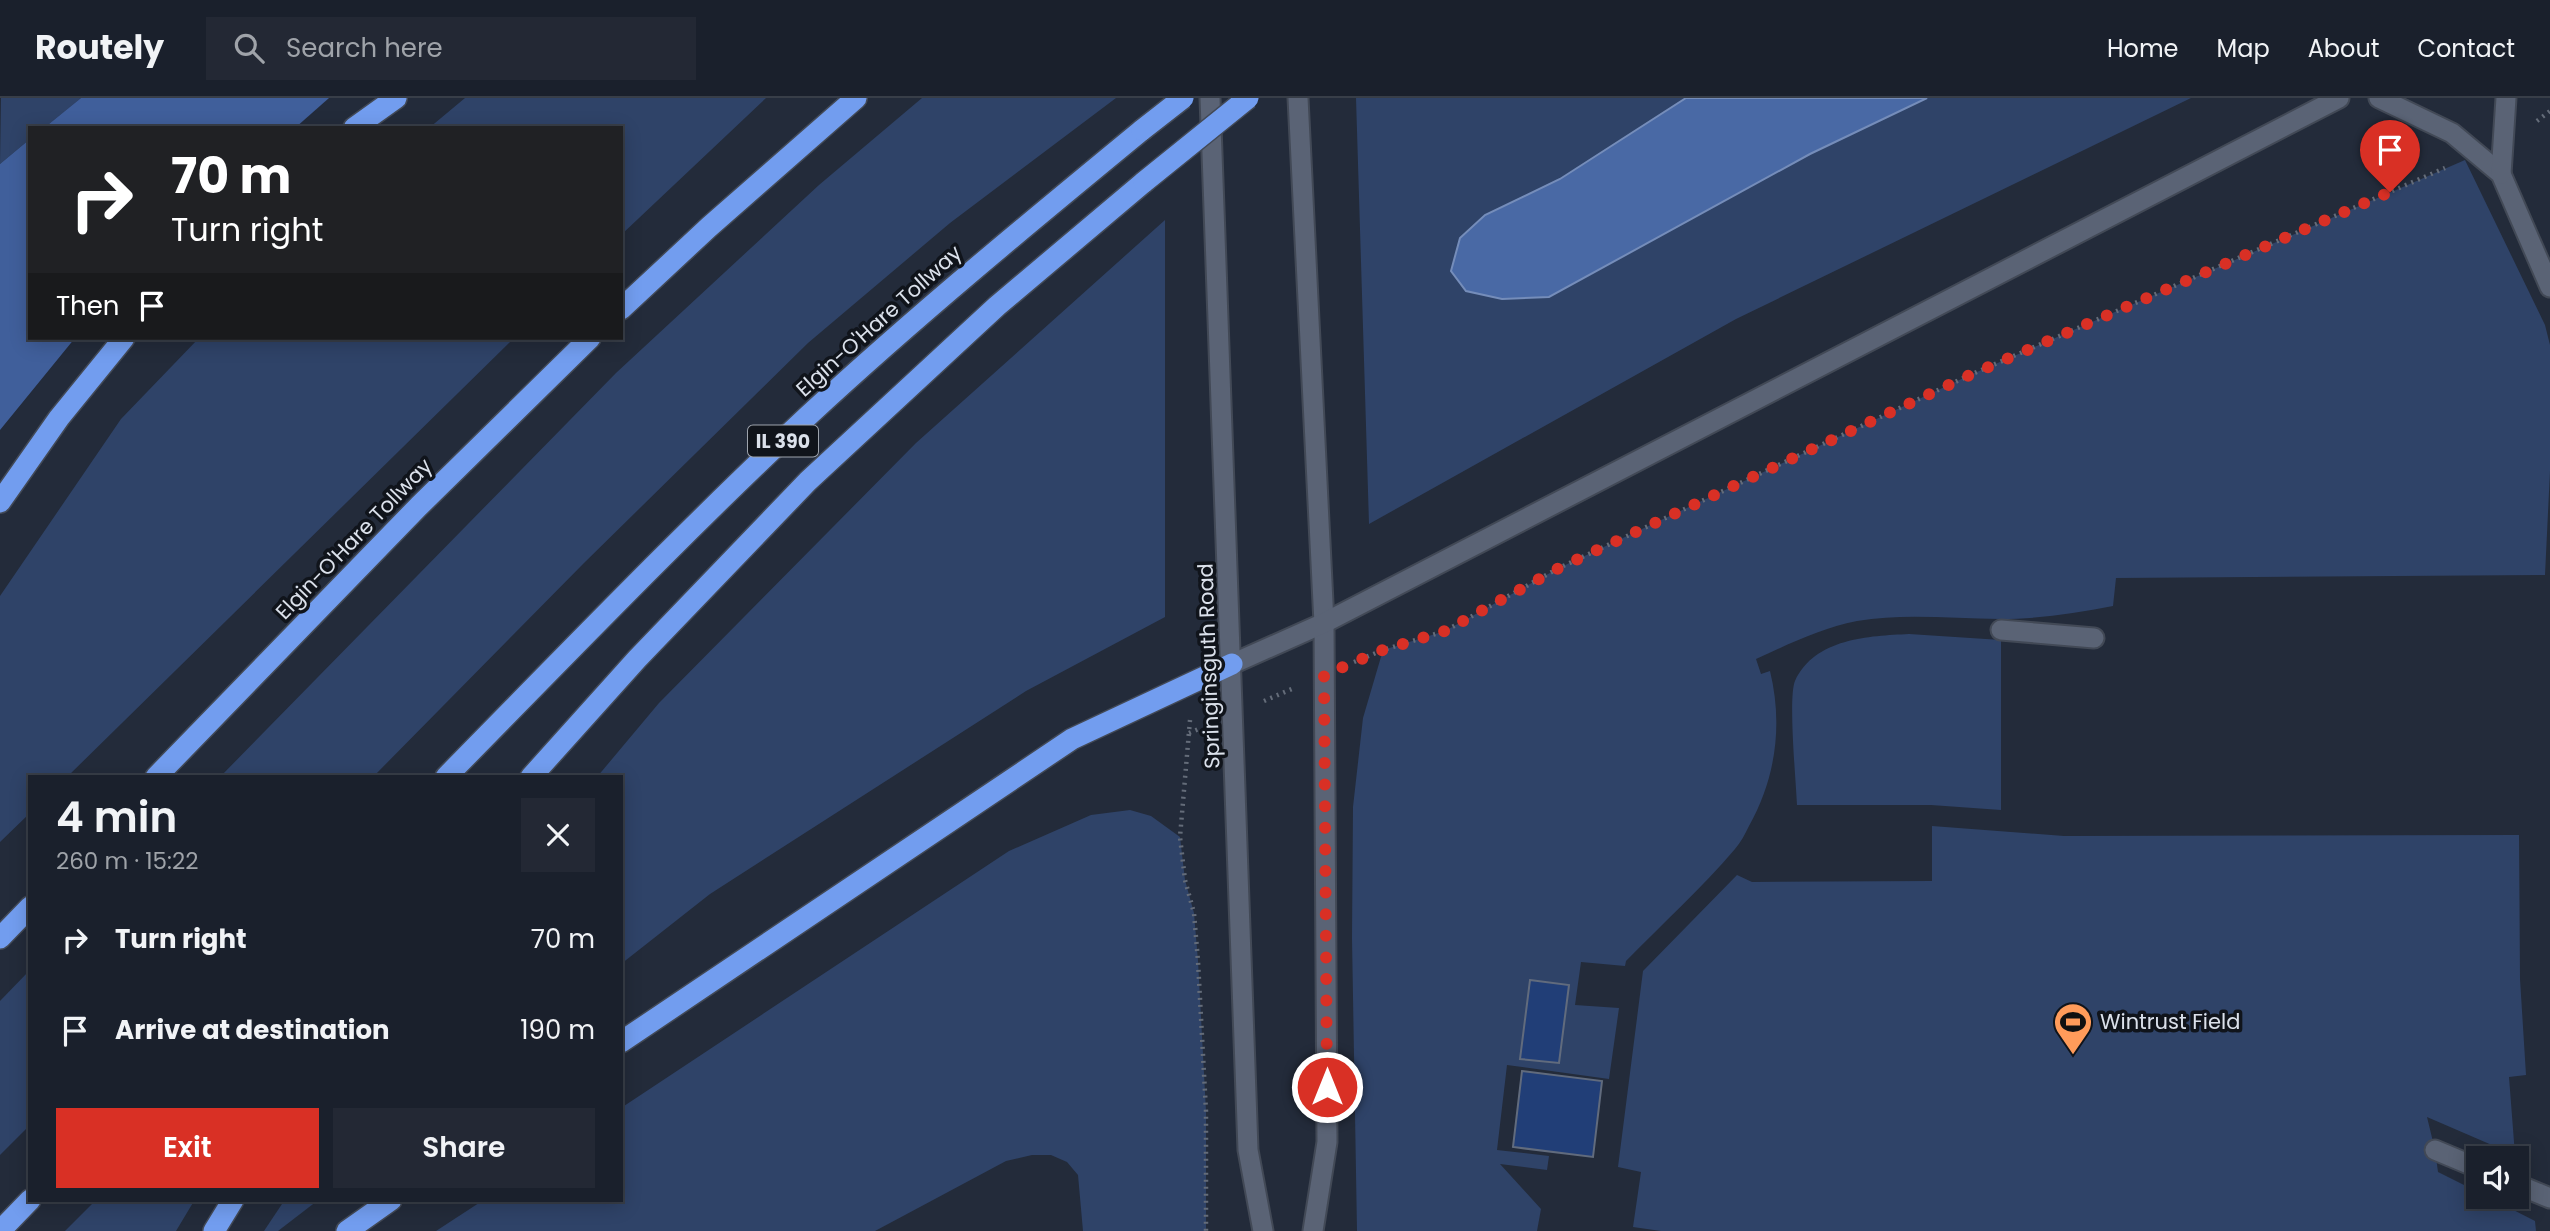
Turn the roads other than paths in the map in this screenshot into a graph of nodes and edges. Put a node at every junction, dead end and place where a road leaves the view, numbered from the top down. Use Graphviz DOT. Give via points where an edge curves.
graph roads {
  1 [pos="396,98"];
  2 [pos="856,98"];
  3 [pos="1182,98"];
  4 [pos="1210,98"];
  5 [pos="1248,98"];
  6 [pos="1298,98"];
  7 [pos="2339,98"];
  8 [pos="2379,98"];
  9 [pos="2506,98"];
  10 [pos="357,126"];
  11 [pos="2501,174"];
  12 [pos="2550,287"];
  13 [pos="623,307"];
  14 [pos="122,340"];
  15 [pos="588,340"];
  16 [pos="0,502"];
  17 [pos="1324,623"];
  18 [pos="2001,630"];
  19 [pos="2094,638"];
  20 [pos="1232,664"];
  21 [pos="158,775"];
  22 [pos="448,775"];
  23 [pos="533,775"];
  24 [pos="28,909"];
  25 [pos="0,938"];
  26 [pos="623,1041"];
  27 [pos="2435,1150"];
  28 [pos="2466,1163"];
  29 [pos="2529,1189"];
  30 [pos="2550,1198"];
  31 [pos="28,1202"];
  32 [pos="232,1202"];
  33 [pos="388,1202"];
  34 [pos="0,1231"];
  35 [pos="214,1231"];
  36 [pos="347,1231"];
  37 [pos="1263,1231"];
  38 [pos="1314,1231"];
  1 -- 10 [label="highway"];
  2 -- 13 [label="highway"];
  3 -- 22 [label="highway, Elgin-O'Hare Tollway / IL 390, bridge" via="940,297 810,415 676,542"];
  4 -- 20 [label="street, Springinsguth Road"];
  5 -- 23 [label="highway, bridge" via="997,306 808,481"];
  6 -- 17 [label="street"];
  7 -- 17 [label="street"];
  8 -- 11 [label="street" via="2452,133"];
  9 -- 11 [label="street"];
  11 -- 12 [label="street"];
  14 -- 16 [label="highway" via="59,418"];
  15 -- 21 [label="highway, Elgin-O'Hare Tollway"];
  17 -- 20 [label="street"];
  17 -- 38 [label="street" via="1327,1142"];
  18 -- 19 [label="street"];
  20 -- 26 [label="highway" via="1072,739"];
  20 -- 37 [label="street, Springinsguth Road" via="1248,1150"];
  24 -- 25 [label="highway"];
  27 -- 28 [label="street"];
  29 -- 30 [label="street"];
  31 -- 34 [label="highway"];
  32 -- 35 [label="highway"];
  33 -- 36 [label="highway"];
}
